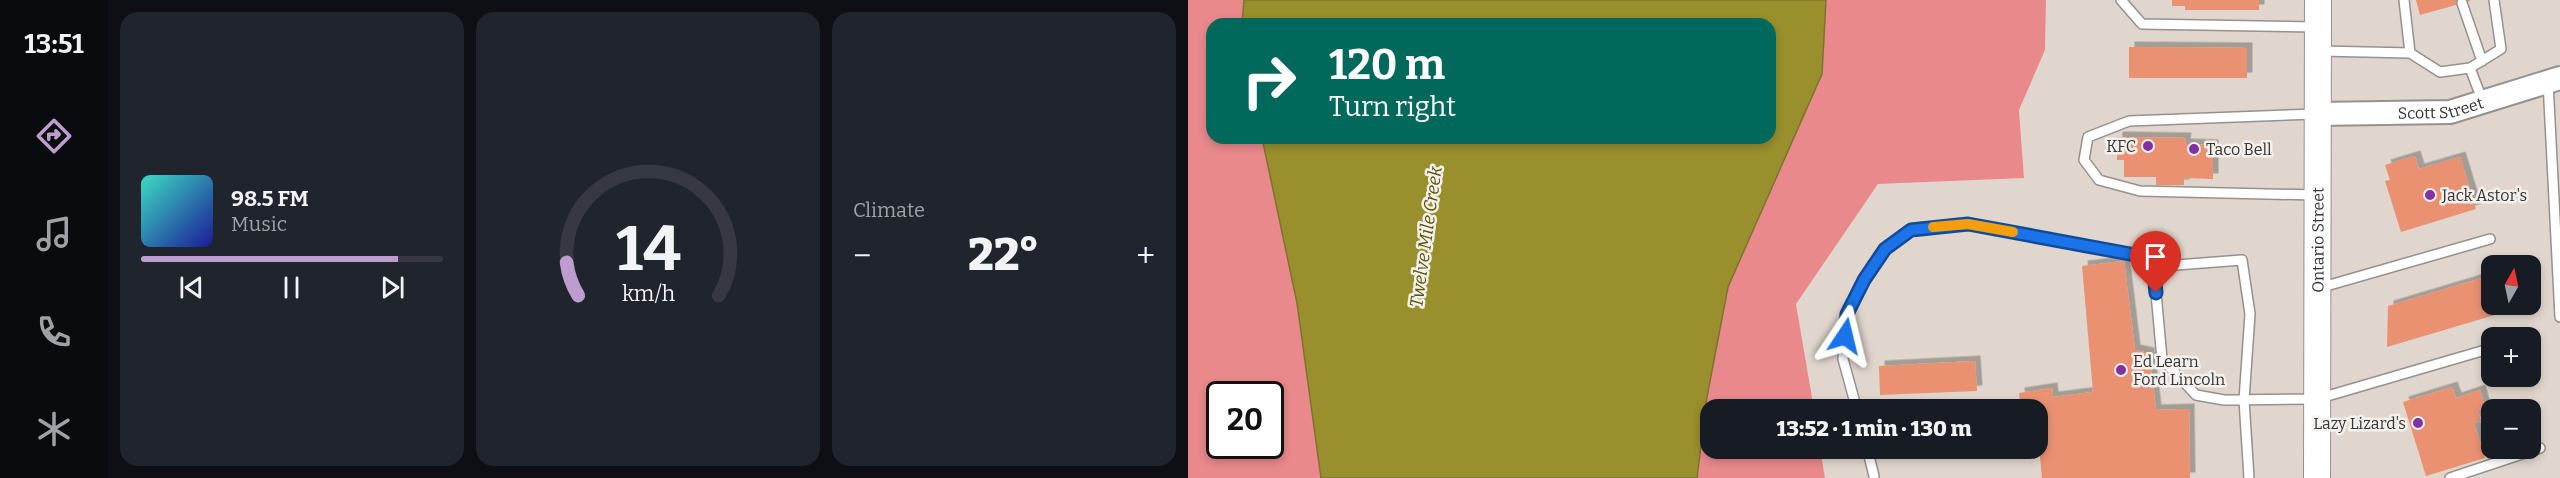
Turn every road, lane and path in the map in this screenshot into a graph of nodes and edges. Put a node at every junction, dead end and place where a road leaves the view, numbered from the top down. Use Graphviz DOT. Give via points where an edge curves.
graph roads {
  1 [pos="2121,0"];
  2 [pos="2318,0"];
  3 [pos="2404,0"];
  4 [pos="2494,0"];
  5 [pos="2462,3"];
  6 [pos="2318,39"];
  7 [pos="2410,53"];
  8 [pos="2482,61"];
  9 [pos="2470,68"];
  10 [pos="2554,80"];
  11 [pos="2484,102"];
  12 [pos="2317,114"];
  13 [pos="2317,195"];
  14 [pos="2490,239"];
  15 [pos="2150,267"];
  16 [pos="2317,288"];
  17 [pos="2560,317"];
  18 [pos="2481,351"];
  19 [pos="1854,399"];
  20 [pos="2317,399"];
  21 [pos="2244,400"];
  22 [pos="1870,459"];
  23 [pos="2507,459"];
  24 [pos="1874,476"];
  25 [pos="2249,478"];
  26 [pos="2317,478"];
  27 [pos="2450,478"];
  1 -- 6 [label="lane" via="2142,24"];
  2 -- 6 [label="main road, Ontario Street"];
  3 -- 7 [label="lane"];
  4 -- 8 [label="lane" via="2501,49"];
  5 -- 8 [label="lane"];
  6 -- 7 [label="lane"];
  6 -- 12 [label="main road, Ontario Street"];
  7 -- 9 [label="lane" via="2440,72"];
  8 -- 9 [label="lane"];
  9 -- 11 [label="lane"];
  10 -- 11 [label="street, Scott Street"];
  10 -- 17 [label="lane"];
  11 -- 12 [label="street, Scott Street" via="2450,112"];
  12 -- 13 [label="main road, Ontario Street"];
  12 -- 13 [label="lane" via="2129,121 2088,137 2084,160 2099,180 2140,191"];
  13 -- 16 [label="main road, Ontario Street"];
  14 -- 16 [label="lane"];
  15 -- 19 [label="lane" via="2141,256 1968,224 1911,230 1885,249 1847,314 1843,358"];
  15 -- 21 [label="lane" via="2154,271 2162,359 2196,395"];
  15 -- 21 [label="lane" via="2242,260 2250,314"];
  16 -- 20 [label="main road, Ontario Street"];
  18 -- 20 [label="lane"];
  20 -- 21 [label="lane"];
  20 -- 26 [label="main road, Ontario Street"];
  21 -- 25 [label="lane"];
  22 -- 24 [label="lane"];
  23 -- 27 [label="lane"];
}
